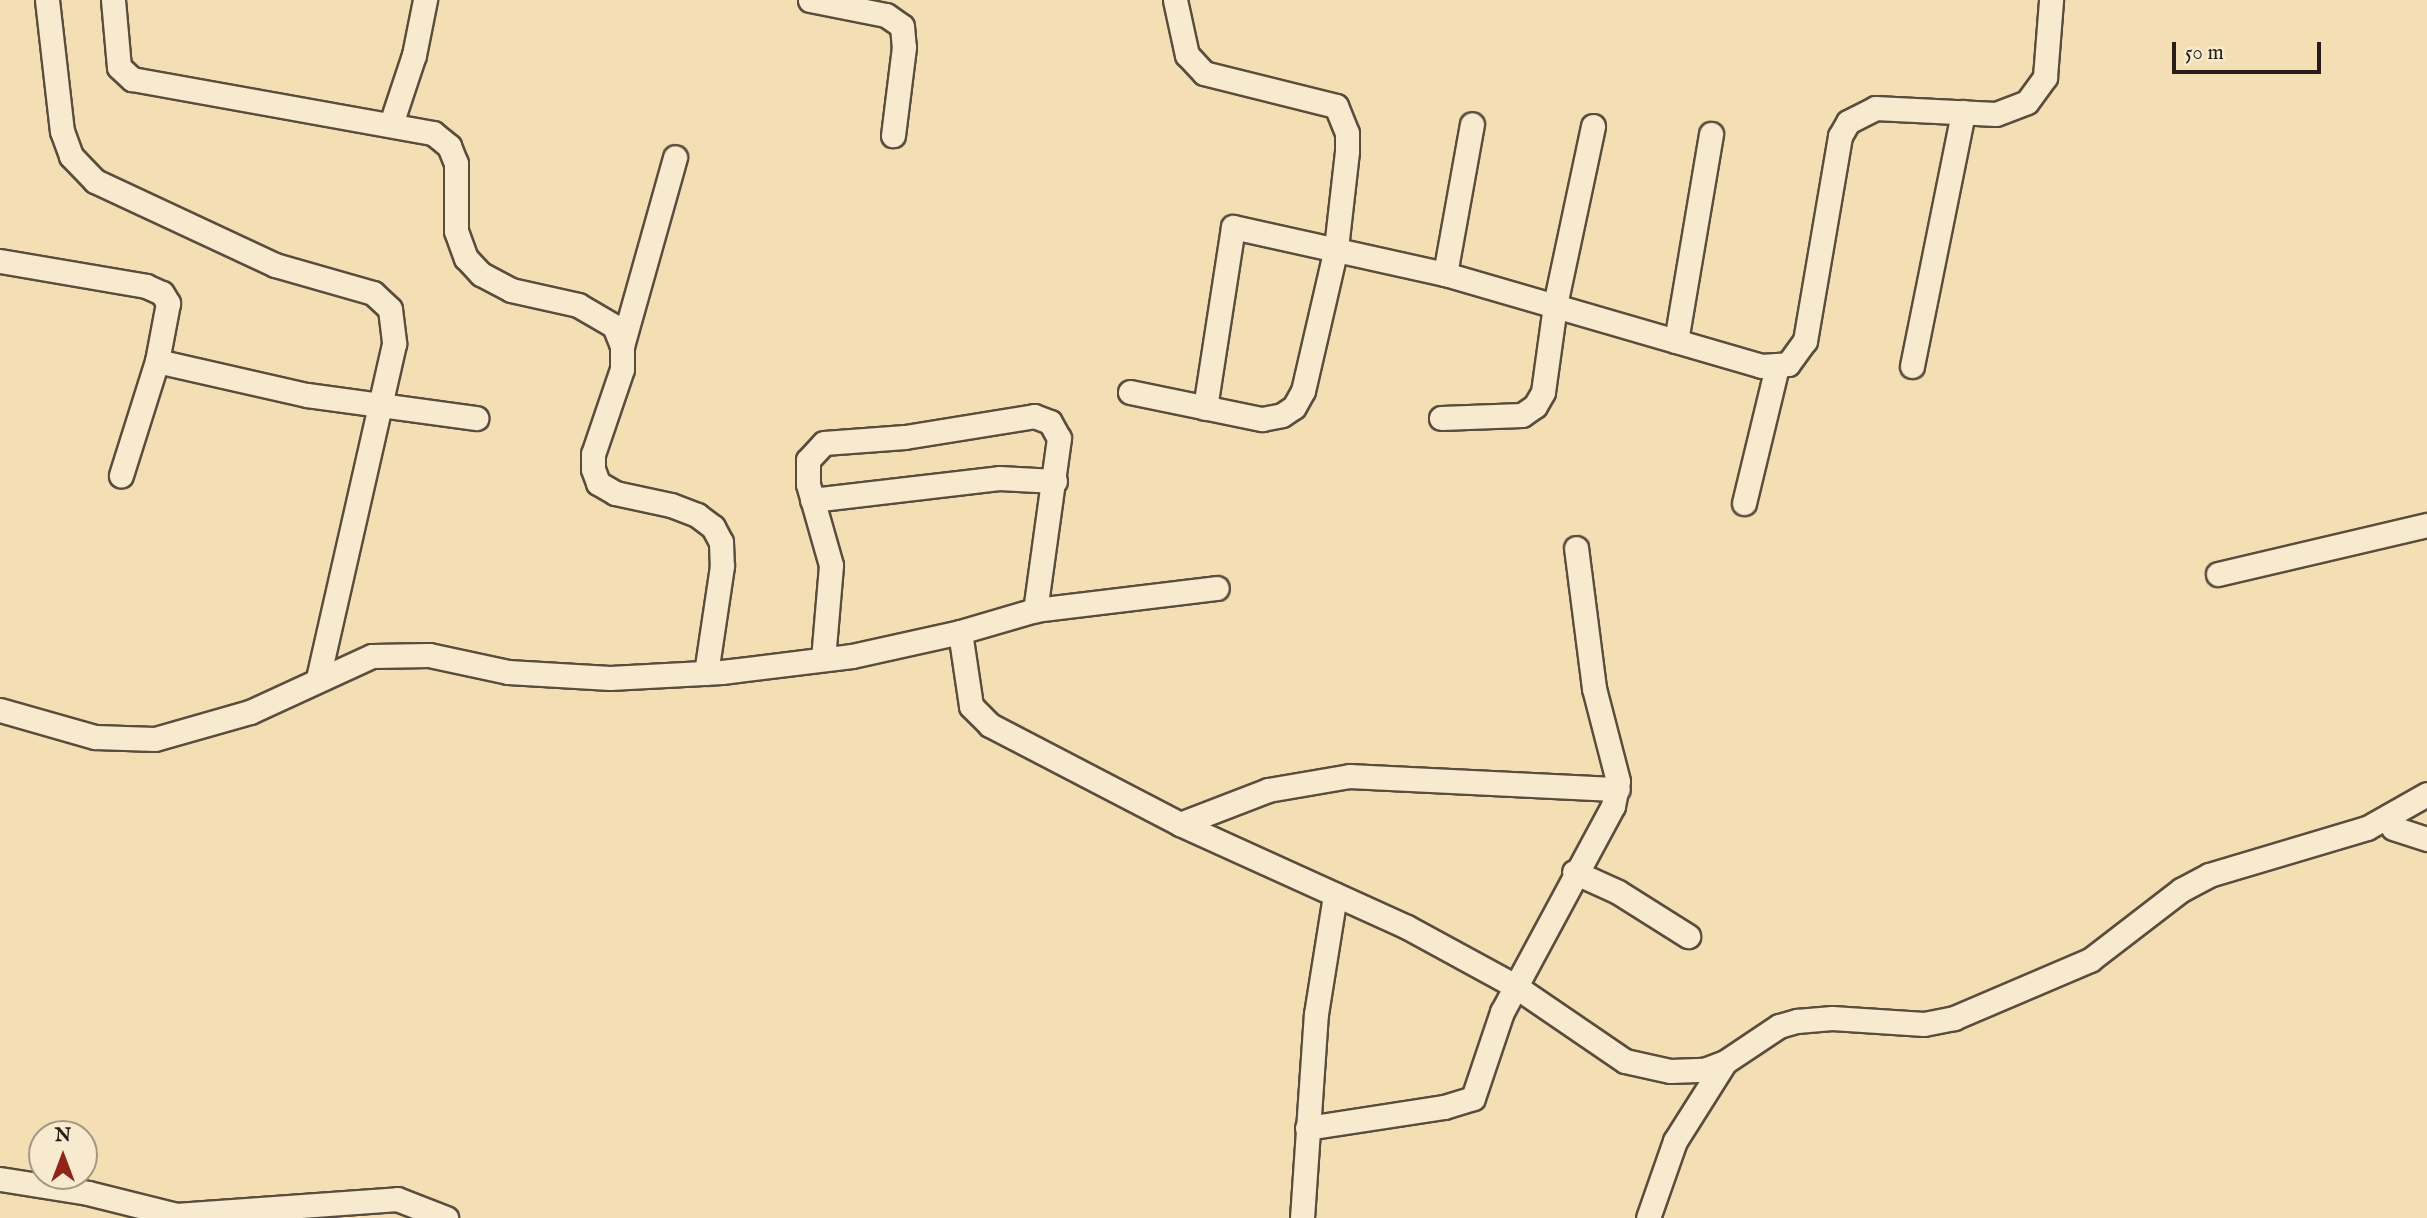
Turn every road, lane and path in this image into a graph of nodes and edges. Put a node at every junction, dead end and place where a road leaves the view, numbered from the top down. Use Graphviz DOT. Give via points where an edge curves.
graph roads {
  1 [pos="47,0"];
  2 [pos="113,0"];
  3 [pos="425,0"];
  4 [pos="810,0"];
  5 [pos="1175,0"];
  6 [pos="2051,0"];
  7 [pos="1963,112"];
  8 [pos="391,124"];
  9 [pos="1472,124"];
  10 [pos="1593,126"];
  11 [pos="1711,134"];
  12 [pos="893,135"];
  13 [pos="675,158"];
  14 [pos="1336,248"];
  15 [pos="0,261"];
  16 [pos="1445,274"];
  17 [pos="1555,306"];
  18 [pos="1676,341"];
  19 [pos="622,346"];
  20 [pos="157,361"];
  21 [pos="1912,366"];
  22 [pos="1777,367"];
  23 [pos="1130,392"];
  24 [pos="379,403"];
  25 [pos="1205,408"];
  26 [pos="476,418"];
  27 [pos="1441,418"];
  28 [pos="121,475"];
  29 [pos="1055,481"];
  30 [pos="812,500"];
  31 [pos="1744,503"];
  32 [pos="2427,525"];
  33 [pos="1576,548"];
  34 [pos="2218,574"];
  35 [pos="1217,588"];
  36 [pos="1035,610"];
  37 [pos="960,632"];
  38 [pos="823,659"];
  39 [pos="706,673"];
  40 [pos="318,679"];
  41 [pos="0,710"];
  42 [pos="1618,789"];
  43 [pos="2427,794"];
  44 [pos="1180,824"];
  45 [pos="2393,828"];
  46 [pos="2427,839"];
  47 [pos="1574,872"];
  48 [pos="1335,895"];
  49 [pos="1688,936"];
  50 [pos="1515,986"];
  51 [pos="1725,1062"];
  52 [pos="1307,1128"];
  53 [pos="0,1179"];
  54 [pos="446,1218"];
  55 [pos="1302,1218"];
  56 [pos="1648,1218"];
  1 -- 24 [label="street" via="62,131 71,156 94,181 162,214 275,265 383,299 393,316 395,334"];
  2 -- 8 [label="street" via="119,67 132,79"];
  3 -- 8 [label="street" via="414,55"];
  4 -- 12 [label="street" via="886,15 902,26 904,47"];
  5 -- 14 [label="street" via="1187,55 1204,73 1336,106 1347,133 1347,151"];
  6 -- 7 [label="street" via="2045,77 2036,92 2013,110"];
  7 -- 21 [label="street"];
  7 -- 22 [label="street" via="1875,108 1848,122 1840,136 1805,341 1798,355"];
  8 -- 19 [label="street" via="433,133 449,146 456,163 456,231 466,258 481,274 511,290 597,312 614,326"];
  9 -- 16 [label="street"];
  10 -- 17 [label="street"];
  11 -- 18 [label="street"];
  13 -- 19 [label="street"];
  14 -- 16 [label="street"];
  14 -- 25 [label="street" via="1303,391 1294,407 1262,419"];
  14 -- 25 [label="street" via="1233,226"];
  15 -- 20 [label="street" via="146,286 162,293 170,315"];
  16 -- 17 [label="street"];
  17 -- 18 [label="street"];
  17 -- 27 [label="street" via="1550,362 1535,406 1506,418"];
  18 -- 22 [label="street"];
  19 -- 39 [label="street" via="622,369 593,454 593,469 598,483 615,493 671,505 713,527 721,542 722,566"];
  20 -- 24 [label="street" via="252,385"];
  20 -- 28 [label="street"];
  22 -- 31 [label="street"];
  23 -- 25 [label="street"];
  24 -- 26 [label="street"];
  24 -- 40 [label="street"];
  29 -- 30 [label="street" via="999,478"];
  29 -- 30 [label="street" via="1059,438 1050,422 1034,416 905,437 824,443 808,460"];
  29 -- 36 [label="street"];
  30 -- 38 [label="street" via="831,565"];
  32 -- 34 [label="street"];
  33 -- 42 [label="street" via="1594,688"];
  35 -- 36 [label="street"];
  36 -- 37 [label="street"];
  37 -- 38 [label="street"];
  37 -- 44 [label="street" via="971,706 990,725"];
  38 -- 39 [label="street"];
  39 -- 40 [label="street" via="597,677 508,672 429,655 400,654 372,656"];
  40 -- 41 [label="street" via="250,712 155,739 95,737"];
  42 -- 44 [label="street" via="1350,776 1268,790"];
  42 -- 47 [label="street"];
  43 -- 51 [label="street" via="2367,828 2209,875 2181,890 2090,960 1954,1018 1924,1024 1832,1018 1797,1021 1779,1026"];
  44 -- 48 [label="street"];
  45 -- 46 [label="street"];
  47 -- 49 [label="street" via="1618,892"];
  47 -- 50 [label="street"];
  48 -- 50 [label="street" via="1407,927"];
  48 -- 52 [label="street" via="1316,1014"];
  50 -- 51 [label="street" via="1608,1051 1643,1068 1704,1070"];
  50 -- 52 [label="street" via="1473,1098 1444,1107"];
  51 -- 56 [label="street" via="1675,1141"];
  52 -- 55 [label="street"];
  53 -- 54 [label="street" via="88,1193 176,1215 397,1199"];
}
